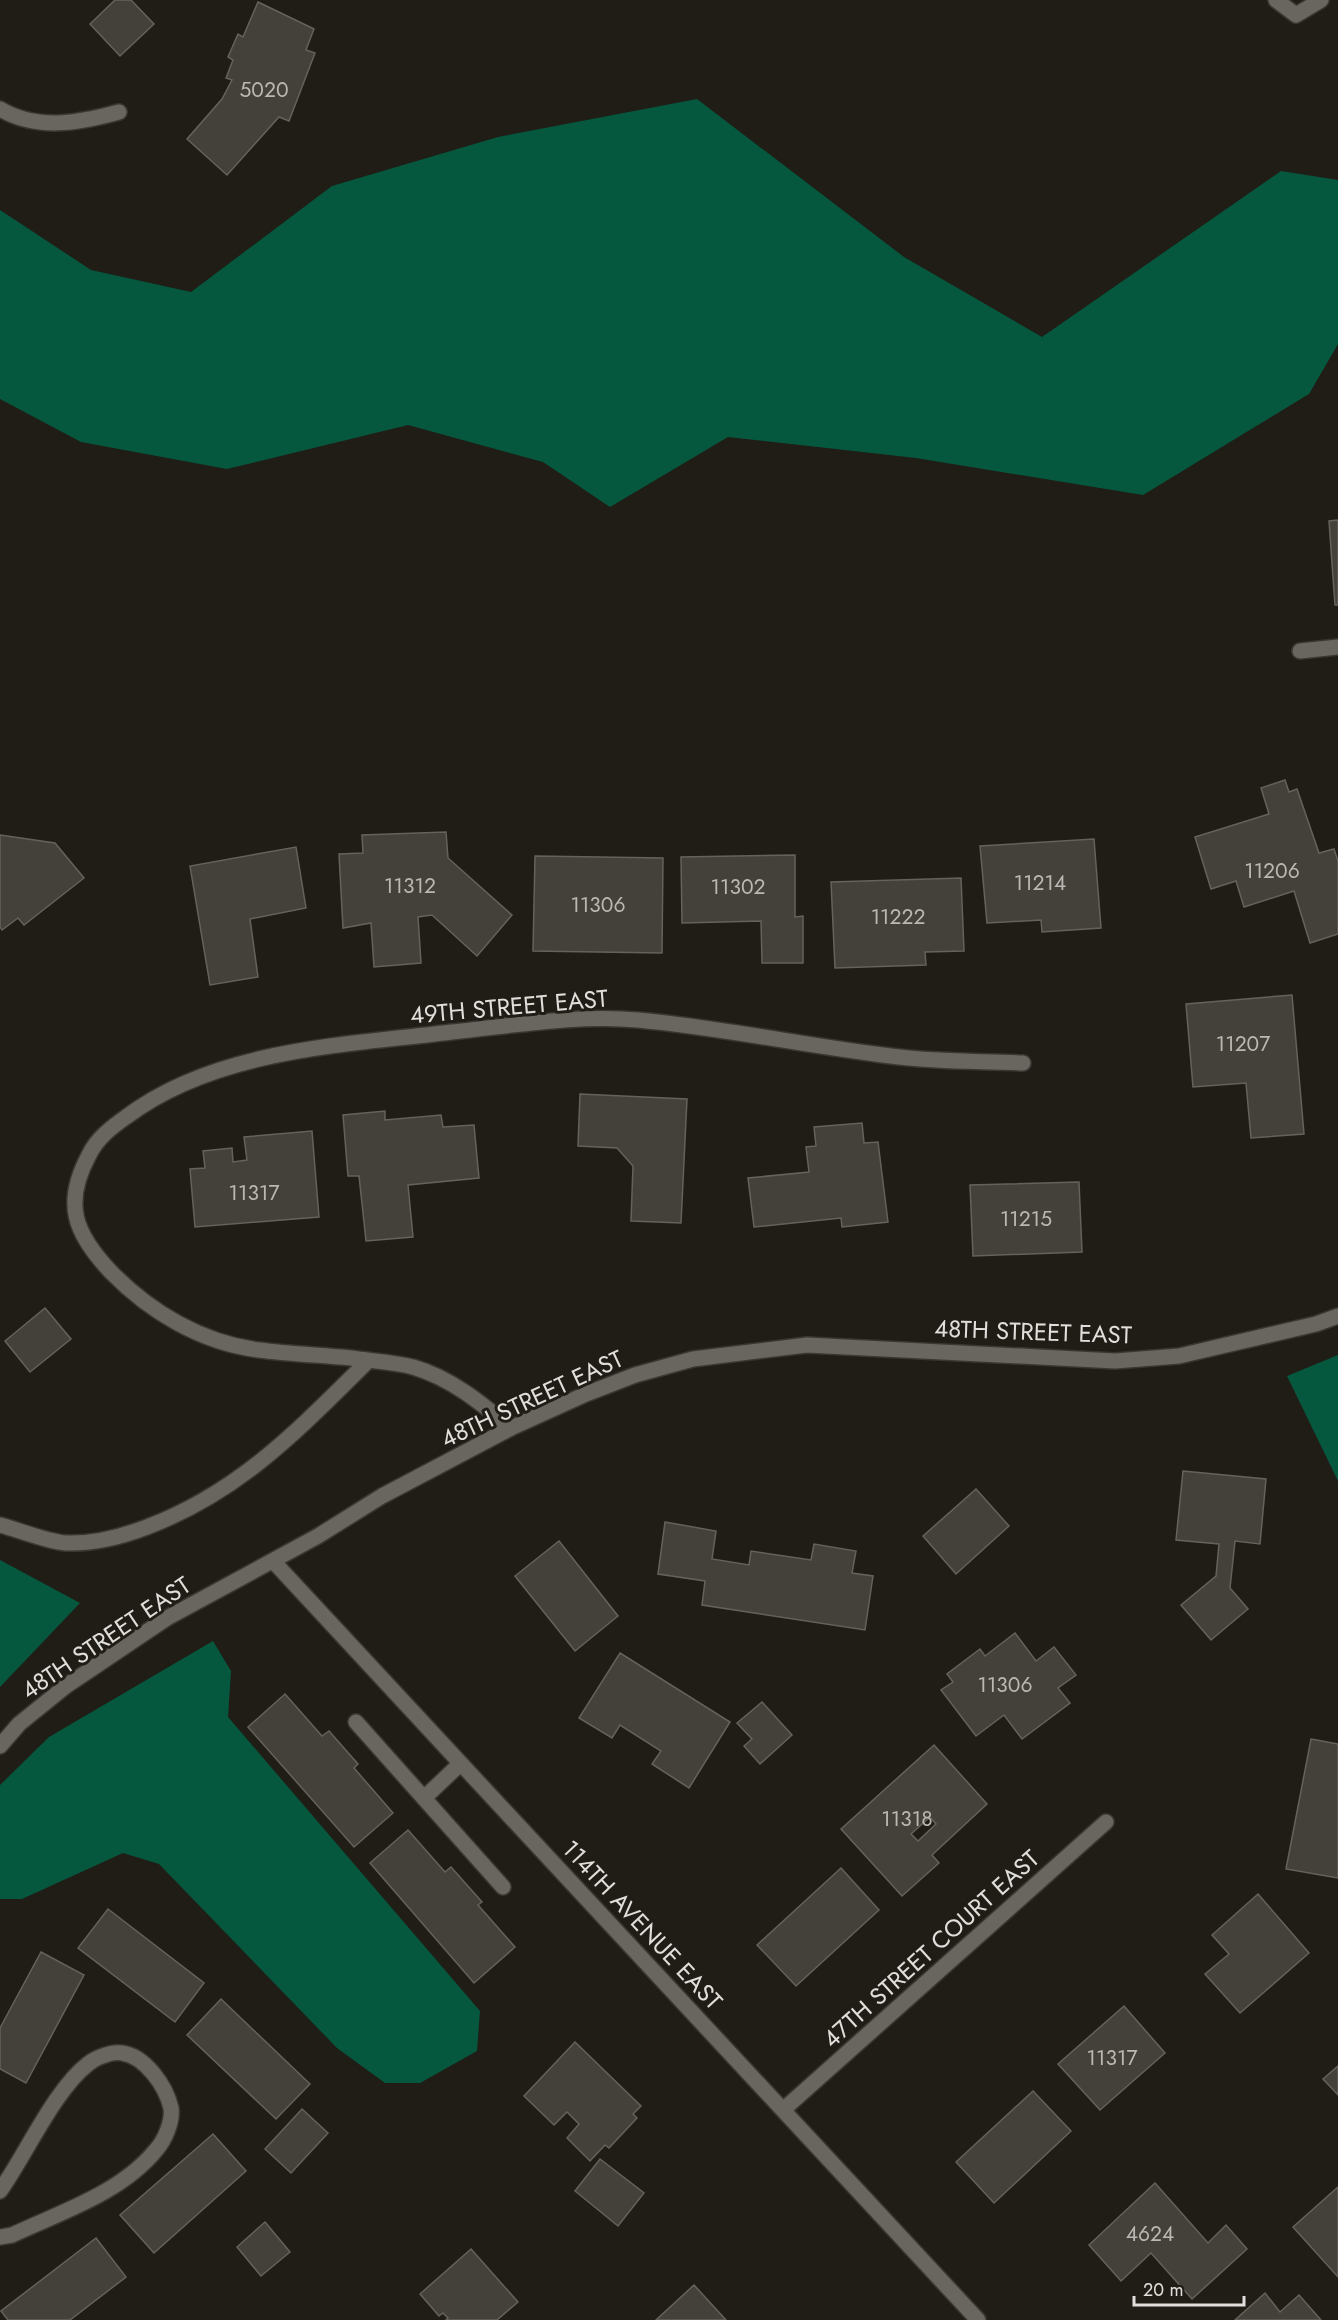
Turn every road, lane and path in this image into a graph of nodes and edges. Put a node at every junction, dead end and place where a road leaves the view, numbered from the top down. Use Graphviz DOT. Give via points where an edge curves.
graph roads {
  1 [pos="1276,0"];
  2 [pos="1320,0"];
  3 [pos="0,109"];
  4 [pos="119,112"];
  5 [pos="1338,647"];
  6 [pos="1300,651"];
  7 [pos="1023,1063"];
  8 [pos="1338,1316"];
  9 [pos="368,1361"];
  10 [pos="511,1428"];
  11 [pos="0,1525"];
  12 [pos="273,1561"];
  13 [pos="356,1722"];
  14 [pos="0,1746"];
  15 [pos="460,1764"];
  16 [pos="424,1798"];
  17 [pos="1106,1822"];
  18 [pos="503,1887"];
  19 [pos="784,2109"];
  20 [pos="0,2191"];
  21 [pos="0,2237"];
  22 [pos="978,2320"];
  1 -- 2 [label="street" via="1296,15"];
  3 -- 4 [label="street" via="29,122 43,123 78,121"];
  5 -- 6 [label="street"];
  7 -- 9 [label="street, 49TH STREET EAST" via="902,1057 635,1019 556,1021 300,1050 231,1068 178,1084 144,1104 94,1145 79,1172 73,1195 76,1225 110,1270 161,1315 218,1341 256,1350"];
  8 -- 10 [label="street, 48TH STREET EAST" via="1179,1356 1115,1361 807,1345 727,1353 634,1375"];
  9 -- 10 [label="street, 49TH STREET EAST" via="410,1366 437,1376 473,1397"];
  9 -- 11 [label="street" via="289,1440 193,1507 114,1539 65,1543"];
  10 -- 12 [label="street, 48TH STREET EAST" via="382,1496"];
  12 -- 14 [label="street, 48TH STREET EAST" via="167,1618 75,1680 19,1724"];
  12 -- 15 [label="street, 114TH AVENUE EAST"];
  13 -- 16 [label="street"];
  15 -- 16 [label="street"];
  15 -- 19 [label="street, 114TH AVENUE EAST"];
  16 -- 18 [label="street"];
  17 -- 19 [label="street, 47TH STREET COURT EAST"];
  19 -- 22 [label="street, 114TH AVENUE EAST"];
  20 -- 21 [label="street" via="70,2080 89,2063 121,2052 151,2071 171,2110 168,2129 158,2149 141,2167 108,2190"];
}
